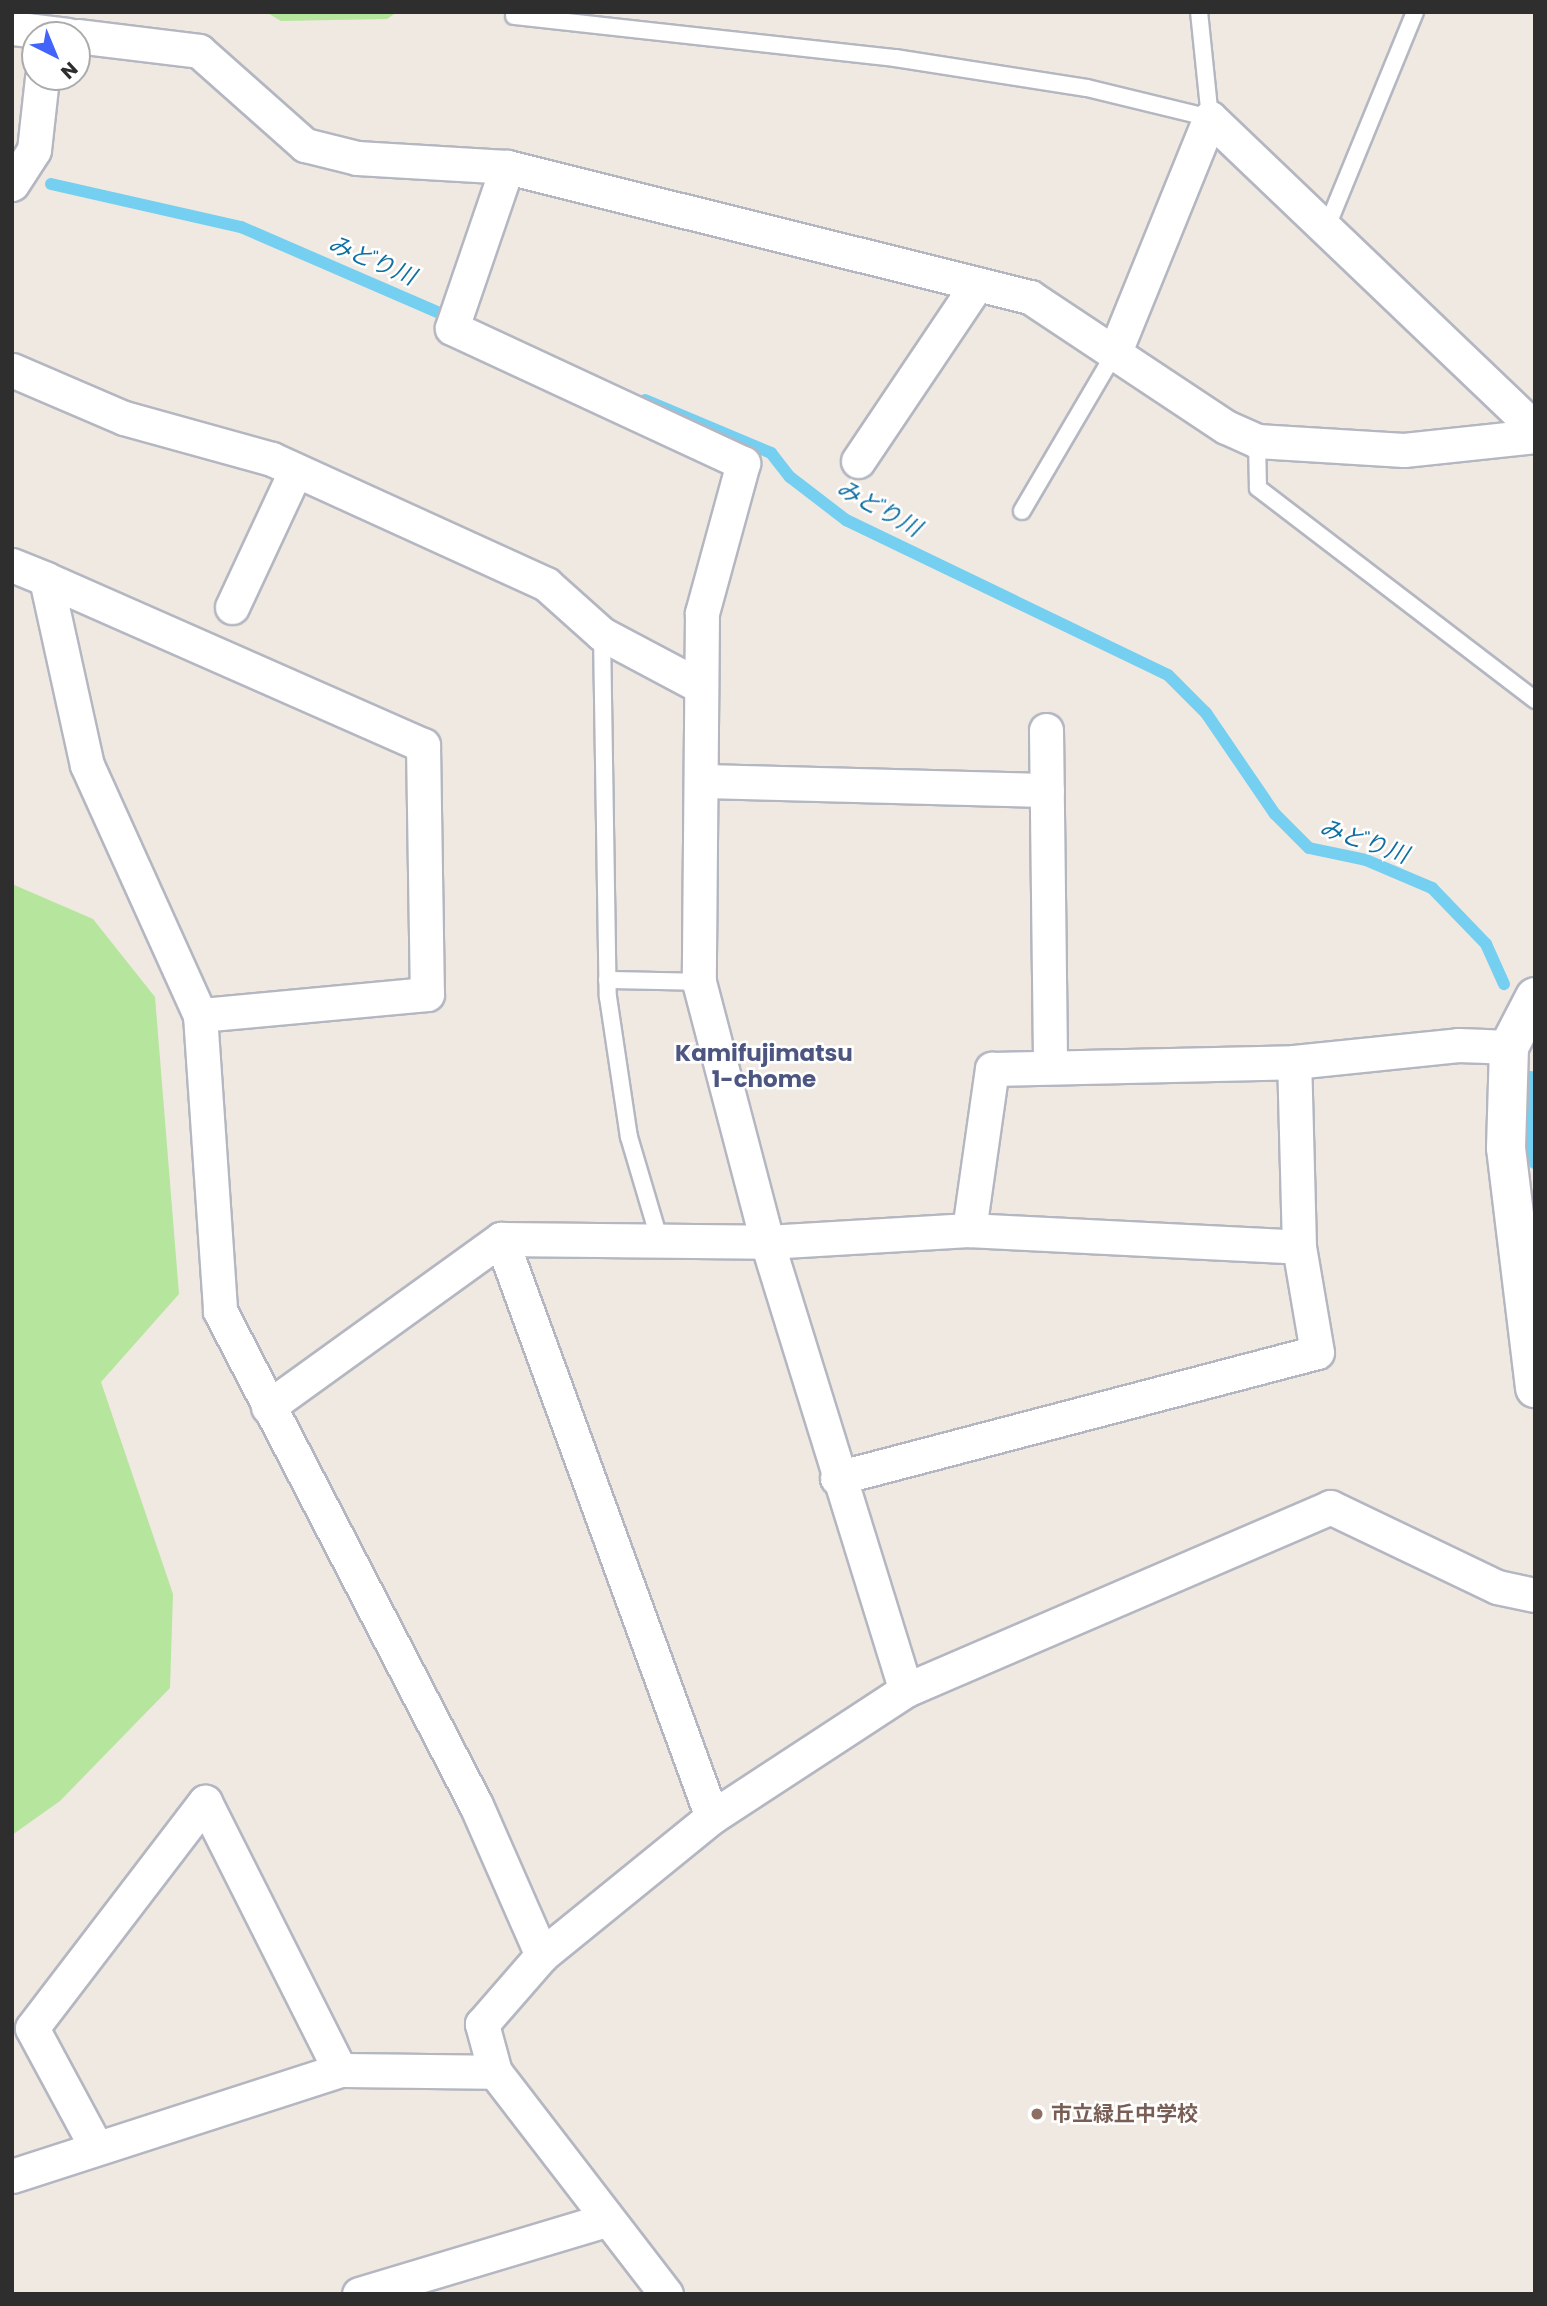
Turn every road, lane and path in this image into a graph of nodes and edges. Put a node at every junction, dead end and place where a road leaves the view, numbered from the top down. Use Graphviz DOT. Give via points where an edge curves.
graph roads {
  1 [pos="1199,12"];
  2 [pos="1415,12"];
  3 [pos="514,16"];
  4 [pos="91,39"];
  5 [pos="40,91"];
  6 [pos="1210,118"];
  7 [pos="507,167"];
  8 [pos="12,184"];
  9 [pos="1326,229"];
  10 [pos="977,284"];
  11 [pos="1114,354"];
  12 [pos="12,370"];
  13 [pos="1535,429"];
  14 [pos="1535,436"];
  15 [pos="1257,441"];
  16 [pos="858,461"];
  17 [pos="295,472"];
  18 [pos="1022,511"];
  19 [pos="12,565"];
  20 [pos="46,579"];
  21 [pos="232,607"];
  22 [pos="602,634"];
  23 [pos="698,685"];
  24 [pos="1535,700"];
  25 [pos="1046,730"];
  26 [pos="702,781"];
  27 [pos="1047,790"];
  28 [pos="607,980"];
  29 [pos="699,982"];
  30 [pos="1535,997"];
  31 [pos="200,1015"];
  32 [pos="1522,1047"];
  33 [pos="1294,1062"];
  34 [pos="1050,1065"];
  35 [pos="969,1230"];
  36 [pos="501,1238"];
  37 [pos="659,1238"];
  38 [pos="767,1242"];
  39 [pos="1299,1247"];
  40 [pos="1535,1388"];
  41 [pos="268,1407"];
  42 [pos="837,1478"];
  43 [pos="1535,1595"];
  44 [pos="906,1690"];
  45 [pos="712,1817"];
  46 [pos="542,1955"];
  47 [pos="340,2070"];
  48 [pos="495,2072"];
  49 [pos="96,2147"];
  50 [pos="12,2176"];
  51 [pos="606,2220"];
  52 [pos="359,2294"];
  53 [pos="666,2294"];
  1 -- 6 [label="lane"];
  2 -- 9 [label="lane"];
  3 -- 6 [label="lane" via="895,58 1087,88"];
  4 -- 7 [label="street" via="199,51 305,145 357,158"];
  5 -- 8 [label="street" via="34,150"];
  6 -- 9 [label="street"];
  6 -- 11 [label="street"];
  7 -- 10 [label="street"];
  7 -- 23 [label="street" via="452,328 743,463 702,613"];
  9 -- 13 [label="street"];
  10 -- 11 [label="street" via="1030,297"];
  10 -- 16 [label="street"];
  11 -- 15 [label="street"];
  11 -- 18 [label="lane"];
  12 -- 17 [label="street" via="124,418 272,459"];
  14 -- 15 [label="street" via="1404,450"];
  15 -- 24 [label="lane" via="1258,488"];
  17 -- 21 [label="street"];
  17 -- 22 [label="street" via="546,584"];
  19 -- 20 [label="street"];
  20 -- 31 [label="street" via="87,765"];
  20 -- 31 [label="street" via="423,745 427,994"];
  22 -- 23 [label="street"];
  22 -- 28 [label="lane"];
  23 -- 26 [label="street"];
  25 -- 27 [label="street"];
  26 -- 27 [label="street"];
  26 -- 29 [label="street"];
  27 -- 34 [label="street"];
  28 -- 29 [label="lane"];
  28 -- 37 [label="lane" via="629,1137"];
  29 -- 38 [label="street"];
  30 -- 32 [label="street"];
  31 -- 41 [label="street" via="220,1311"];
  32 -- 33 [label="street" via="1458,1045"];
  32 -- 40 [label="street" via="1506,1148"];
  33 -- 34 [label="street"];
  33 -- 39 [label="street"];
  34 -- 35 [label="street" via="992,1069"];
  35 -- 38 [label="street"];
  35 -- 39 [label="street"];
  36 -- 37 [label="street"];
  36 -- 41 [label="street"];
  36 -- 45 [label="street"];
  37 -- 38 [label="street"];
  38 -- 42 [label="street"];
  39 -- 42 [label="street" via="1317,1352"];
  41 -- 46 [label="street" via="476,1805"];
  42 -- 44 [label="street"];
  43 -- 44 [label="street" via="1485,1582 1330,1507"];
  44 -- 45 [label="street"];
  45 -- 46 [label="street"];
  46 -- 48 [label="street" via="482,2024"];
  47 -- 48 [label="street"];
  47 -- 49 [label="street"];
  47 -- 49 [label="street" via="205,1802 32,2028"];
  48 -- 51 [label="street"];
  49 -- 50 [label="street"];
  51 -- 52 [label="street"];
  51 -- 53 [label="street"];
}
